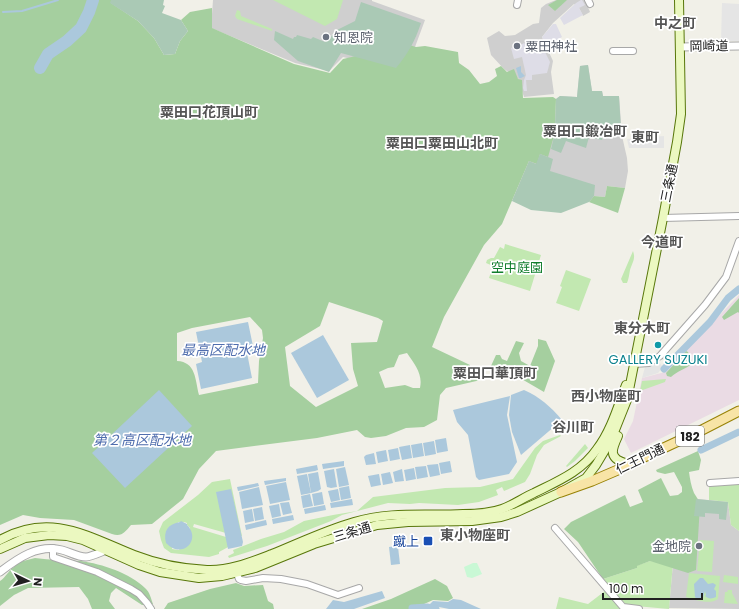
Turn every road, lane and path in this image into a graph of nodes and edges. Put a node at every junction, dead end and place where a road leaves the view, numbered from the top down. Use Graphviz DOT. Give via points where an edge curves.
graph roads {
  1 [pos="679,0"];
  2 [pos="739,46"];
  3 [pos="680,47"];
  4 [pos="633,51"];
  5 [pos="612,52"];
  6 [pos="739,216"];
  7 [pos="663,218"];
  8 [pos="739,241"];
  9 [pos="634,364"];
  10 [pos="739,412"];
  11 [pos="640,458"];
  12 [pos="625,463"];
  13 [pos="586,478"];
  14 [pos="739,481"];
  15 [pos="710,483"];
  16 [pos="561,492"];
  17 [pos="501,509"];
  18 [pos="555,528"];
  19 [pos="0,540"];
  20 [pos="118,547"];
  21 [pos="53,548"];
  22 [pos="0,549"];
  23 [pos="107,550"];
  24 [pos="0,572"];
  25 [pos="237,574"];
  26 [pos="359,588"];
  27 [pos="627,608"];
  28 [pos="151,609"];
  29 [pos="639,609"];
  1 -- 3 [label="main road, 三条通"];
  2 -- 3 [label="street, 岡崎道"];
  3 -- 7 [label="main road, 三条通" via="681,114"];
  4 -- 5 [label="street"];
  6 -- 7 [label="street"];
  7 -- 9 [label="main road, 三条通"];
  8 -- 9 [label="street" via="726,277 705,306 660,356 649,363"];
  9 -- 12 [label="main road" via="629,407 613,450 616,459"];
  9 -- 13 [label="main road, 三条通" via="627,400 619,422 602,455"];
  9 -- 17 [label="main road, 三条通" via="601,443 581,468"];
  10 -- 11 [label="main road, 仁王門通 / 182"];
  11 -- 12 [label="main road, 182"];
  11 -- 16 [label="main road, 仁王門通 / 182" via="611,473"];
  12 -- 13 [label="main road, 182"];
  13 -- 16 [label="main road, 三条通"];
  13 -- 17 [label="main road" via="558,487 517,506"];
  14 -- 15 [label="street"];
  16 -- 25 [label="main road, 三条通" via="517,512 496,518 377,525 314,544"];
  17 -- 20 [label="main road, 三条通" via="464,514 407,514 369,518 338,527 252,562 226,569 179,568 134,555"];
  18 -- 27 [label="street" via="623,607"];
  19 -- 20 [label="main road, 三条通" via="20,530 44,526 60,527"];
  20 -- 23 [label="street"];
  21 -- 23 [label="street" via="82,557"];
  21 -- 24 [label="street" via="29,553"];
  21 -- 28 [label="street" via="54,557 97,572 131,589 139,594"];
  22 -- 23 [label="main road, 三条通" via="25,538 49,535 83,540"];
  23 -- 25 [label="main road, 三条通" via="144,567 169,574 200,578"];
  25 -- 26 [label="street" via="241,580 282,579 307,584 338,595"];
  27 -- 29 [label="street"];
}
